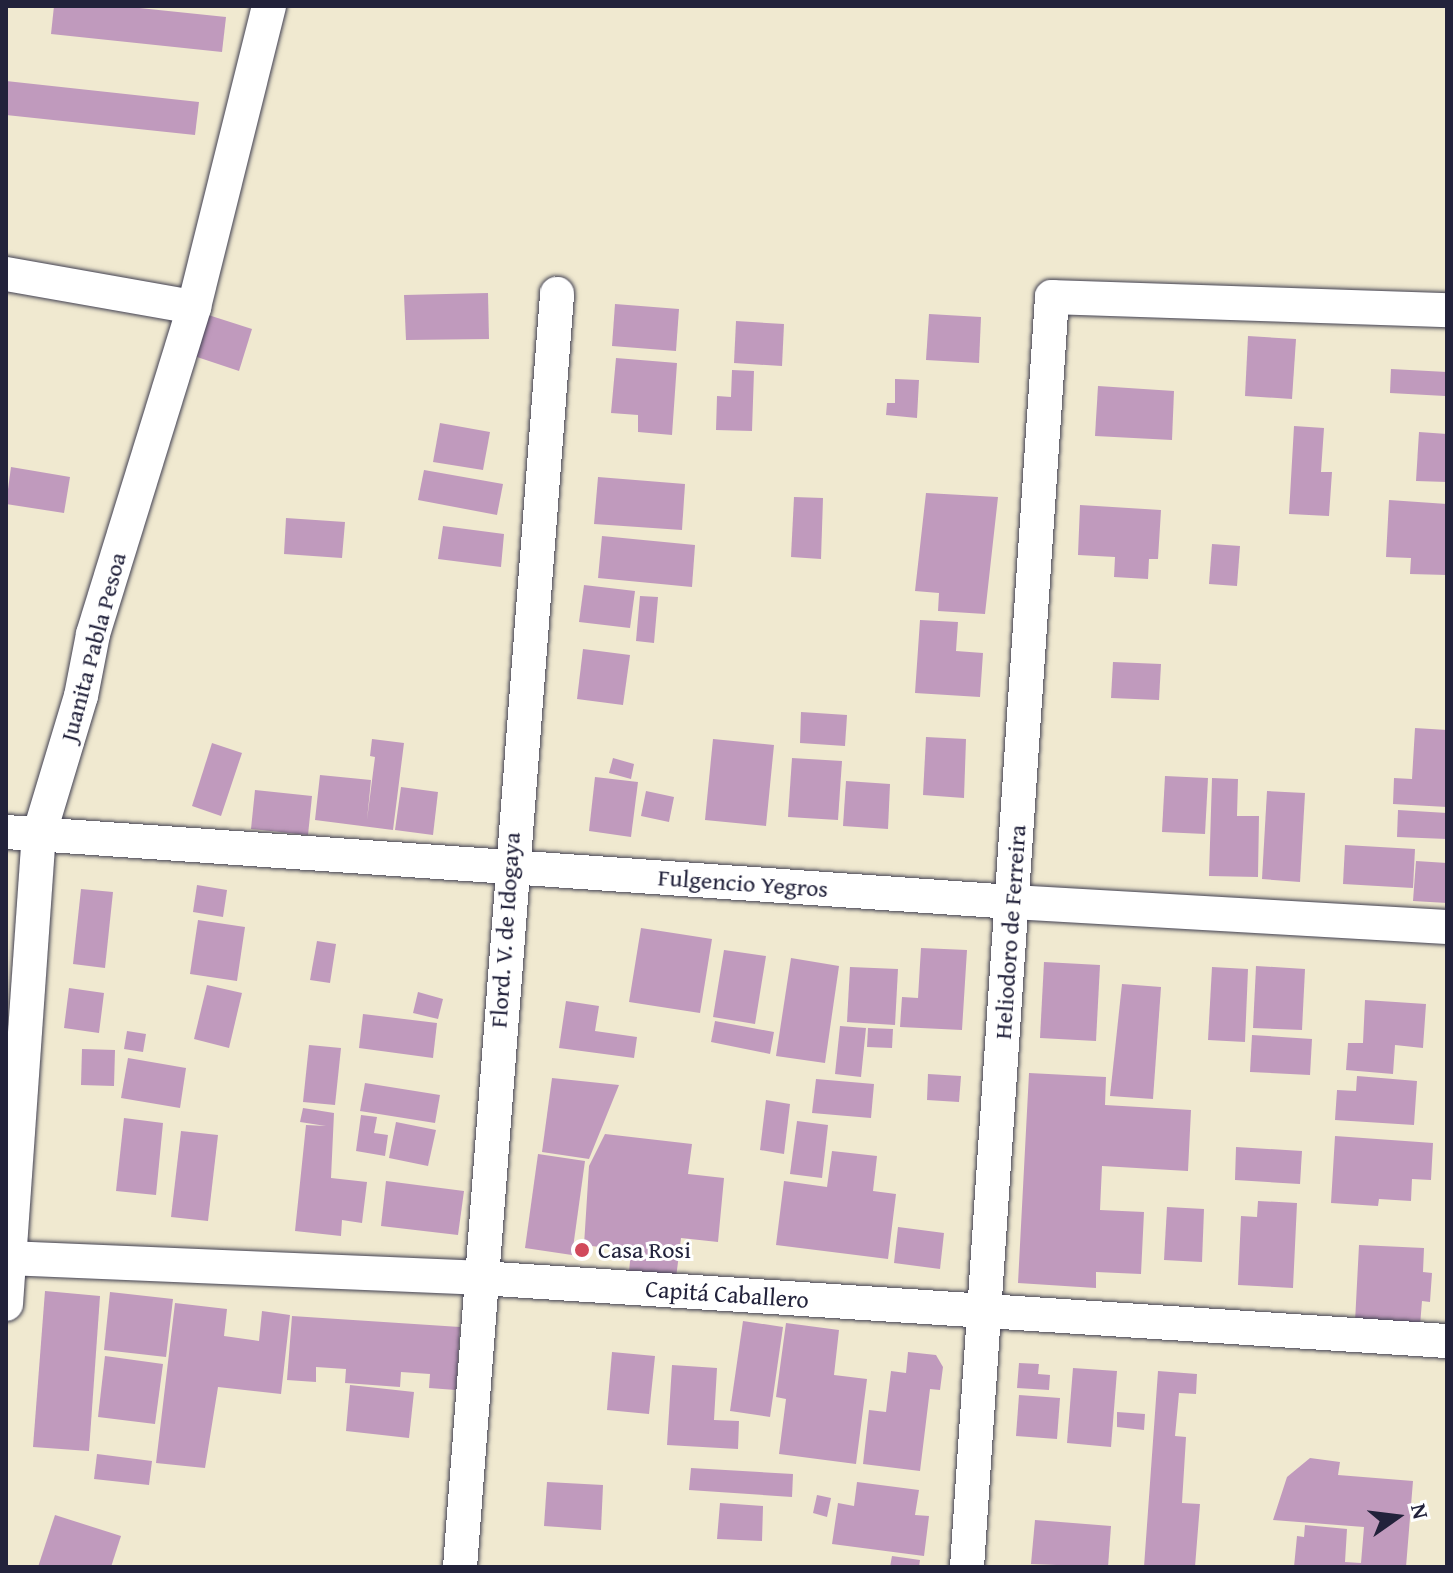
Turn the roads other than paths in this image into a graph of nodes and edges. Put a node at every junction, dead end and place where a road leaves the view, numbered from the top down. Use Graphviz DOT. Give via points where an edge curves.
graph roads {
  1 [pos="269,6"];
  2 [pos="6,274"];
  3 [pos="557,294"];
  4 [pos="194,307"];
  5 [pos="1447,310"];
  6 [pos="23,834"];
  7 [pos="510,866"];
  8 [pos="1012,902"];
  9 [pos="1447,927"];
  10 [pos="8,1258"];
  11 [pos="480,1278"];
  12 [pos="6,1304"];
  13 [pos="984,1310"];
  14 [pos="1447,1341"];
  15 [pos="460,1567"];
  16 [pos="967,1567"];
  1 -- 4 [label="street, Juanita Pabla Pesoa"];
  2 -- 4 [label="street"];
  3 -- 7 [label="street, Flord. V. de Idogaya"];
  4 -- 6 [label="street, Juanita Pabla Pesoa" via="93,634 81,696"];
  5 -- 8 [label="street, Heliodoro de Ferreira" via="1052,297"];
  6 -- 7 [label="street, Fulgencio Yegros"];
  6 -- 10 [label="street, Juanita Pabla Pesoa"];
  7 -- 8 [label="street, Fulgencio Yegros"];
  7 -- 11 [label="street, Flord. V. de Idogaya"];
  8 -- 9 [label="street, Fulgencio Yegros"];
  8 -- 13 [label="street, Heliodoro de Ferreira"];
  10 -- 11 [label="street, Capitá Caballero"];
  10 -- 12 [label="street, Juanita Pabla Pesoa"];
  11 -- 13 [label="street, Capitá Caballero"];
  11 -- 15 [label="street, Flord. V. de Idogaya"];
  13 -- 14 [label="street, Capitá Caballero"];
  13 -- 16 [label="street, Heliodoro de Ferreira"];
}
